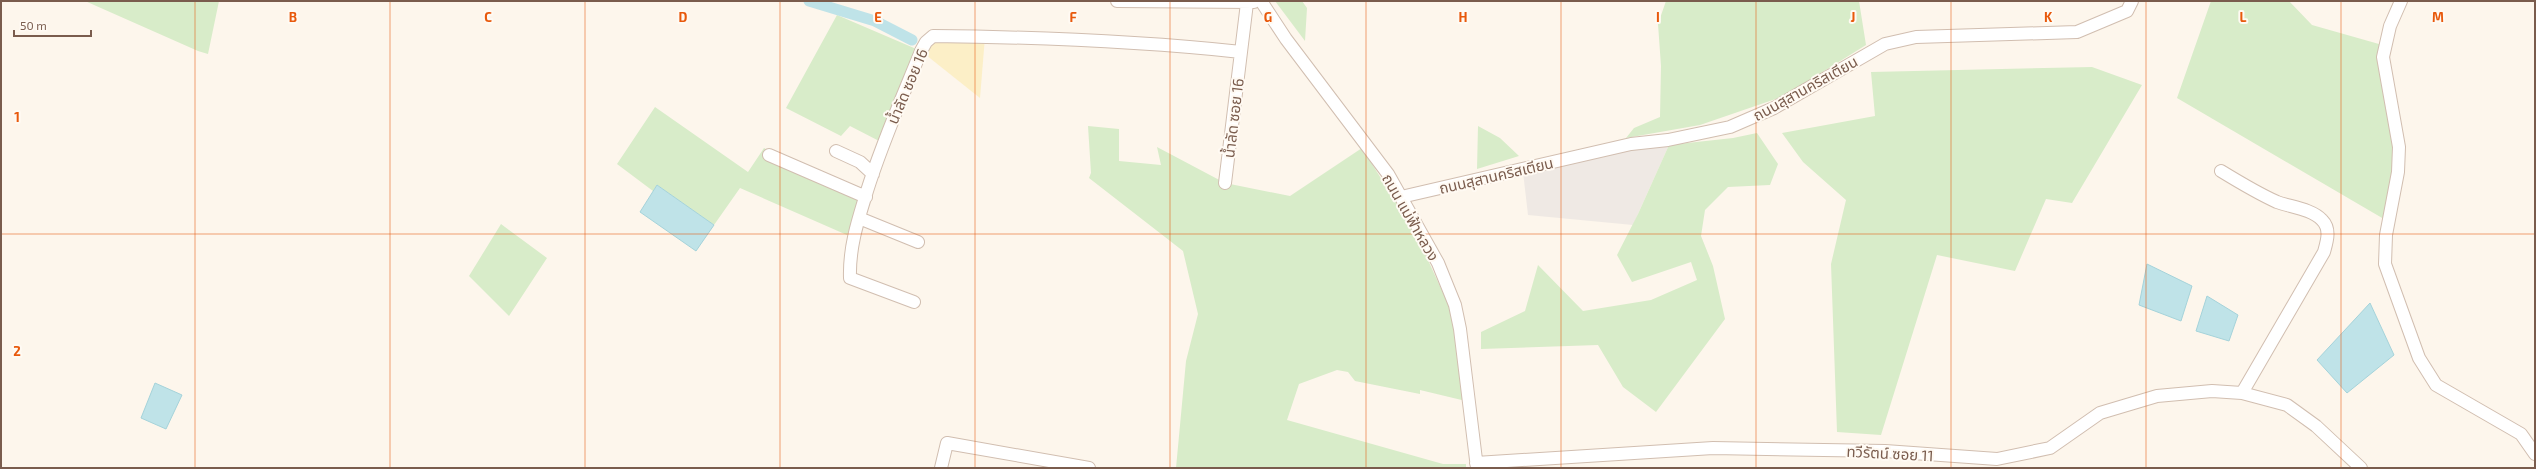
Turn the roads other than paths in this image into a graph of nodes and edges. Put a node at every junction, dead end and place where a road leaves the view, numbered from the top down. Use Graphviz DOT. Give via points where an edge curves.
graph roads {
  1 [pos="1117,1"];
  2 [pos="1261,1"];
  3 [pos="2132,1"];
  4 [pos="2401,1"];
  5 [pos="1247,3"];
  6 [pos="1241,52"];
  7 [pos="836,151"];
  8 [pos="769,155"];
  9 [pos="2221,171"];
  10 [pos="873,174"];
  11 [pos="1225,183"];
  12 [pos="866,197"];
  13 [pos="1401,197"];
  14 [pos="859,218"];
  15 [pos="918,242"];
  16 [pos="914,302"];
  17 [pos="2242,393"];
  18 [pos="2535,454"];
  19 [pos="1476,465"];
  20 [pos="941,468"];
  21 [pos="1089,468"];
  22 [pos="2361,468"];
  1 -- 5 [label="street"];
  2 -- 5 [label="street"];
  2 -- 13 [label="street, ถนน แม่ฟ้าหลวง" via="1286,39 1380,162"];
  3 -- 13 [label="street, ถนนสุสานคริสเตียน" via="2127,11 2078,32 1916,37 1885,44 1774,108 1730,127 1668,140 1631,144"];
  4 -- 18 [label="street" via="2390,26 2383,58 2399,146 2398,172 2386,235 2385,264 2419,358 2436,385 2521,434"];
  5 -- 6 [label="street, น้ำลัด ซอย 16"];
  6 -- 10 [label="street, น้ำลัด ซอย 16" via="1168,44 1058,38 933,36 921,51"];
  6 -- 11 [label="street, น้ำลัด ซอย 16"];
  7 -- 10 [label="street" via="860,162"];
  8 -- 12 [label="street"];
  9 -- 17 [label="street" via="2253,190 2323,220 2329,233 2324,252"];
  10 -- 12 [label="street, น้ำลัด ซอย 16"];
  12 -- 14 [label="street, น้ำลัด ซอย 16"];
  13 -- 19 [label="street, ถนน แม่ฟ้าหลวง" via="1438,263 1455,305 1465,356"];
  14 -- 15 [label="street"];
  14 -- 16 [label="street, น้ำลัด ซอย 16" via="852,238 850,278"];
  17 -- 19 [label="street, ทวีรัตน์ ซอย 11" via="2212,391 2157,396 2100,413 2050,448 1997,459 1885,451 1713,448"];
  17 -- 22 [label="street, ทวีรัตน์ ซอย 11" via="2287,405 2316,426"];
  20 -- 21 [label="street" via="946,443"];
}
